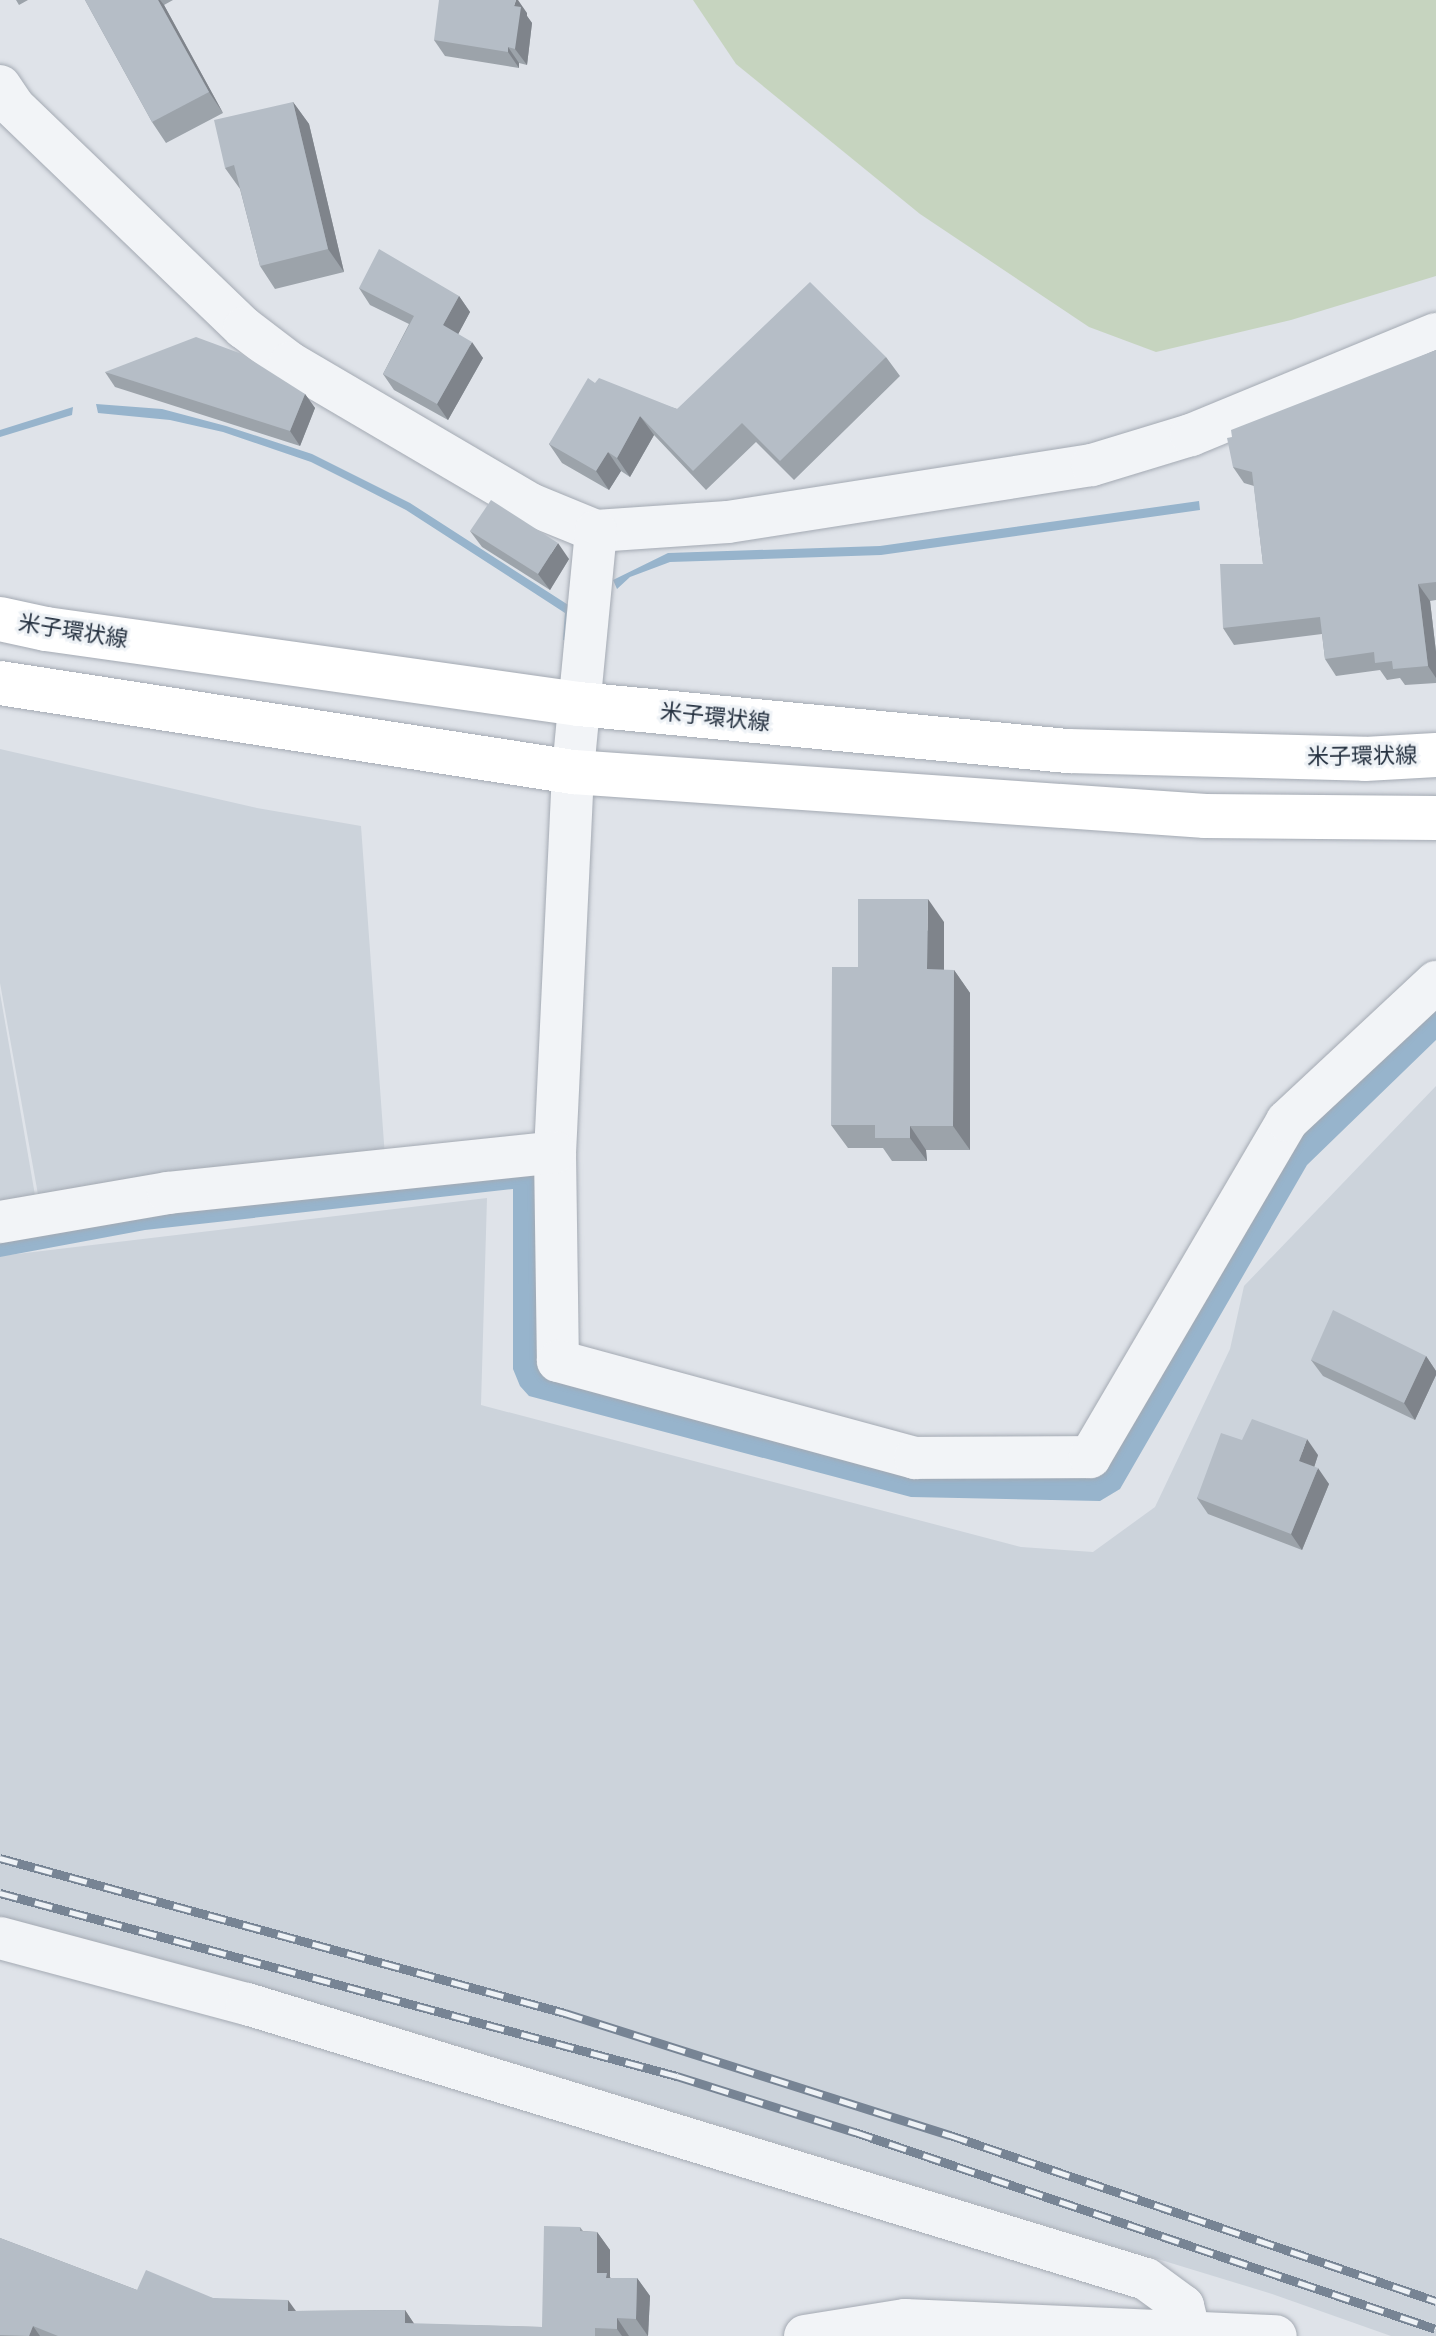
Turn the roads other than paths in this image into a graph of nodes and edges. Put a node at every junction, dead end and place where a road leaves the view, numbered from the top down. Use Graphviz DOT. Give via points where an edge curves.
graph roads {
  1 [pos="0,86"];
  2 [pos="1436,334"];
  3 [pos="596,531"];
  4 [pos="0,619"];
  5 [pos="0,683"];
  6 [pos="579,704"];
  7 [pos="1436,755"];
  8 [pos="573,772"];
  9 [pos="1436,818"];
  10 [pos="1436,982"];
  11 [pos="555,1152"];
  12 [pos="0,1222"];
  13 [pos="0,1938"];
  14 [pos="1189,2330"];
  15 [pos="805,2336"];
  16 [pos="1276,2336"];
  1 -- 3 [label="street" via="14,107 244,328 290,363 530,504"];
  2 -- 3 [label="street" via="1191,435 1092,465 728,522"];
  3 -- 6 [label="street"];
  4 -- 6 [label="main road, 米子環状線"];
  5 -- 8 [label="main road"];
  6 -- 7 [label="main road, 米子環状線" via="1069,751 1365,759"];
  6 -- 8 [label="street"];
  8 -- 9 [label="main road" via="1205,816"];
  8 -- 11 [label="street"];
  10 -- 11 [label="street" via="1287,1121 1090,1457 915,1458 558,1361"];
  11 -- 12 [label="street" via="168,1193"];
  13 -- 14 [label="street" via="247,2004 1146,2279 1183,2306"];
  14 -- 15 [label="street" via="905,2320"];
  14 -- 16 [label="street"];
}
